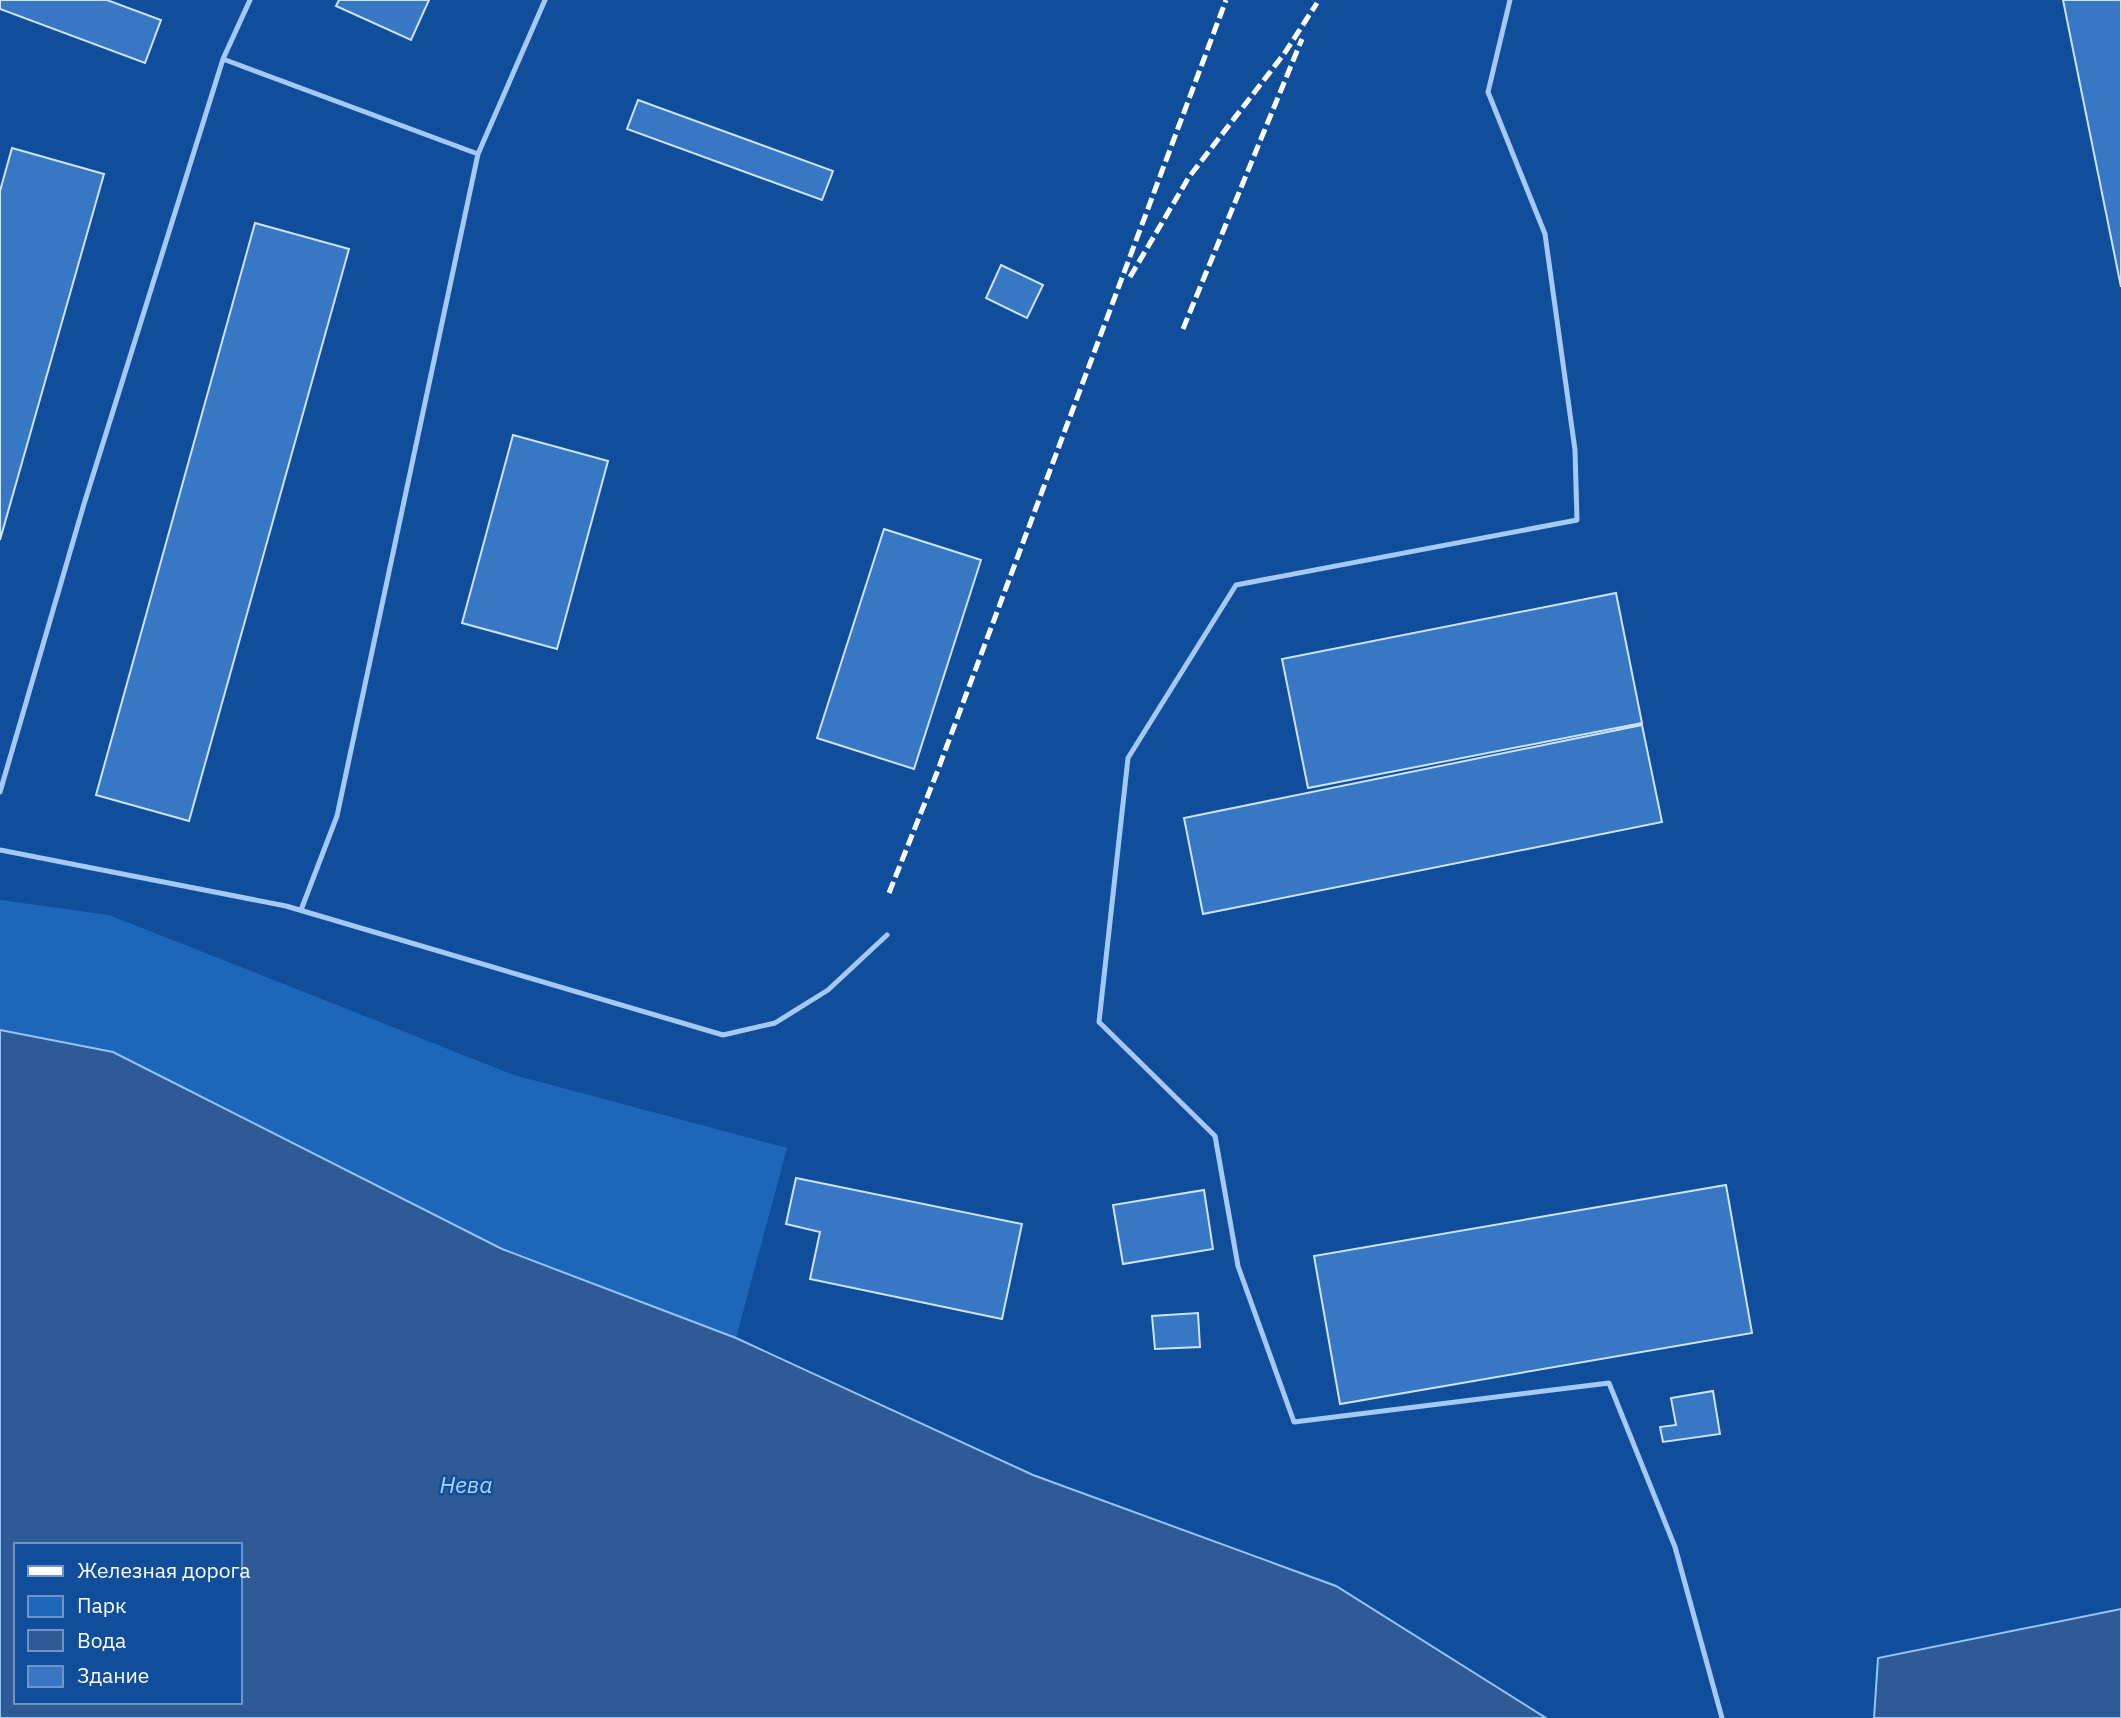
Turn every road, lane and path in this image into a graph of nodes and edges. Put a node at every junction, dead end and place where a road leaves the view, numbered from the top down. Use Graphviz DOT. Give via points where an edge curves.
graph roads {
  1 [pos="250,0"];
  2 [pos="545,0"];
  3 [pos="1510,0"];
  4 [pos="223,59"];
  5 [pos="478,155"];
  6 [pos="0,792"];
  7 [pos="0,850"];
  8 [pos="301,910"];
  9 [pos="887,935"];
  10 [pos="1722,1718"];
  1 -- 4 [label="lane"];
  2 -- 5 [label="lane"];
  3 -- 10 [label="lane" via="1489,92 1545,234 1575,450 1577,520 1236,585 1128,758 1099,1022 1215,1136 1238,1266 1294,1422 1609,1383 1675,1547"];
  4 -- 5 [label="lane"];
  4 -- 6 [label="lane"];
  5 -- 8 [label="lane" via="337,816"];
  7 -- 8 [label="lane"];
  8 -- 9 [label="lane" via="723,1035 775,1023 828,990"];
}
